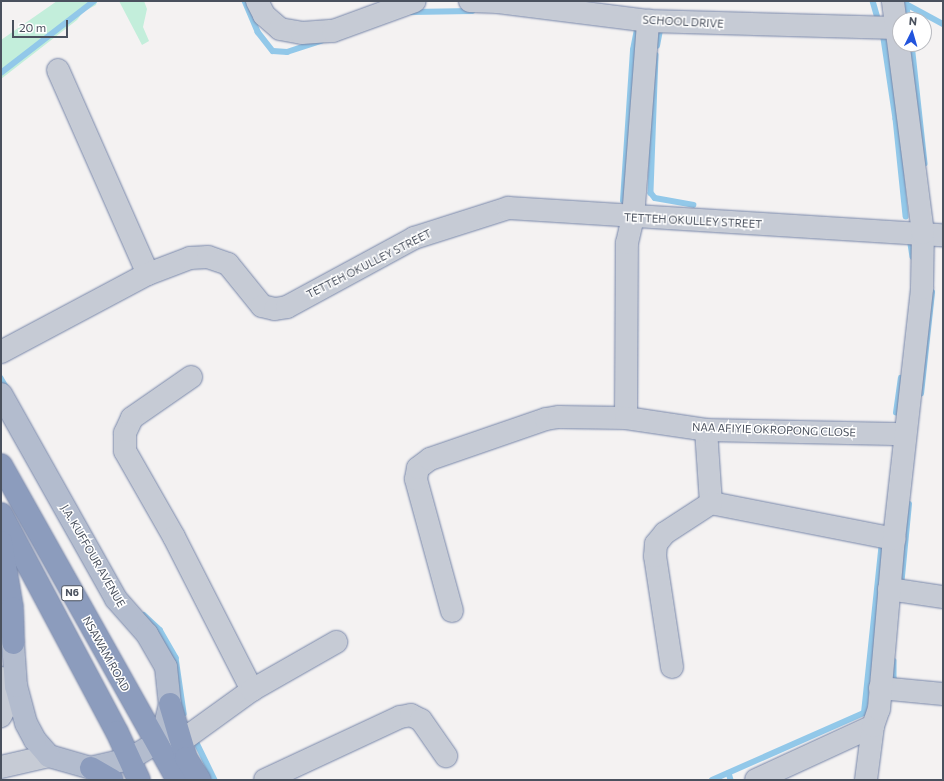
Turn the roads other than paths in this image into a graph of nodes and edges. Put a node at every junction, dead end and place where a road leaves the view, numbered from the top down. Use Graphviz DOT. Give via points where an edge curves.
graph roads {
  1 [pos="257,1"];
  2 [pos="415,1"];
  3 [pos="470,1"];
  4 [pos="893,1"];
  5 [pos="894,12"];
  6 [pos="648,22"];
  7 [pos="892,28"];
  8 [pos="900,52"];
  9 [pos="58,70"];
  10 [pos="633,218"];
  11 [pos="933,234"];
  12 [pos="148,274"];
  13 [pos="1,352"];
  14 [pos="191,377"];
  15 [pos="1,394"];
  16 [pos="626,418"];
  17 [pos="706,430"];
  18 [pos="905,434"];
  19 [pos="1,465"];
  20 [pos="711,503"];
  21 [pos="1,514"];
  22 [pos="894,539"];
  23 [pos="1,542"];
  24 [pos="888,589"];
  25 [pos="943,597"];
  26 [pos="452,611"];
  27 [pos="1,621"];
  28 [pos="336,642"];
  29 [pos="13,643"];
  30 [pos="672,667"];
  31 [pos="8,682"];
  32 [pos="880,688"];
  33 [pos="252,690"];
  34 [pos="943,694"];
  35 [pos="170,704"];
  36 [pos="1,716"];
  37 [pos="873,726"];
  38 [pos="180,742"];
  39 [pos="156,743"];
  40 [pos="49,756"];
  41 [pos="446,756"];
  42 [pos="129,759"];
  43 [pos="1,766"];
  44 [pos="91,768"];
  45 [pos="112,780"];
  46 [pos="139,780"];
  47 [pos="178,780"];
  48 [pos="200,780"];
  49 [pos="264,780"];
  50 [pos="756,780"];
  51 [pos="866,780"];
  1 -- 2 [label="street" via="264,15 280,28 302,33 333,31"];
  3 -- 6 [label="street, SCHOOL DRIVE" via="498,2"];
  4 -- 5 [label="street"];
  6 -- 7 [label="street, SCHOOL DRIVE"];
  6 -- 10 [label="street"];
  8 -- 11 [label="street"];
  9 -- 12 [label="street"];
  10 -- 11 [label="street, TETTEH OKULLEY STREET"];
  10 -- 12 [label="street, TETTEH OKULLEY STREET" via="508,208 414,238 287,307 275,309 262,306 228,264 208,257 190,258"];
  10 -- 16 [label="street" via="627,243"];
  11 -- 18 [label="street" via="922,288"];
  12 -- 13 [label="street, TETTEH OKULLEY STREET"];
  14 -- 33 [label="street" via="132,418 125,433 124,452 174,537"];
  15 -- 35 [label="main road, J.A. KUFFOUR AVENUE" via="116,599 158,649 166,667"];
  16 -- 17 [label="street, NAA AFIYIE OKROPONG CLOSE"];
  16 -- 26 [label="street, NAA AFIYIE OKROPONG CLOSE" via="546,419 430,459 418,468 416,479 420,496"];
  17 -- 18 [label="street, NAA AFIYIE OKROPONG CLOSE"];
  17 -- 20 [label="street"];
  18 -- 22 [label="street"];
  19 -- 39 [label="highway, NSAWAM ROAD / N6"];
  20 -- 22 [label="street"];
  20 -- 30 [label="street" via="665,533 656,544 655,556"];
  21 -- 42 [label="highway, N6"];
  22 -- 24 [label="street"];
  23 -- 29 [label="highway" via="12,608"];
  24 -- 25 [label="street"];
  24 -- 32 [label="street"];
  27 -- 29 [label="main road"];
  28 -- 33 [label="street"];
  29 -- 31 [label="main road"];
  31 -- 36 [label="street"];
  31 -- 40 [label="main road" via="35,740"];
  32 -- 34 [label="street"];
  32 -- 37 [label="street" via="879,709"];
  33 -- 38 [label="street"];
  35 -- 38 [label="highway"];
  35 -- 39 [label="main road, J.A. KUFFOUR AVENUE" via="164,730"];
  37 -- 50 [label="street"];
  37 -- 51 [label="street"];
  38 -- 48 [label="highway"];
  39 -- 42 [label="main road"];
  39 -- 47 [label="highway, NSAWAM ROAD / N6"];
  40 -- 43 [label="street"];
  40 -- 44 [label="main road"];
  41 -- 49 [label="street" via="421,720 410,715 400,717"];
  42 -- 44 [label="main road"];
  42 -- 46 [label="highway, N6"];
  44 -- 45 [label="highway"];
}
